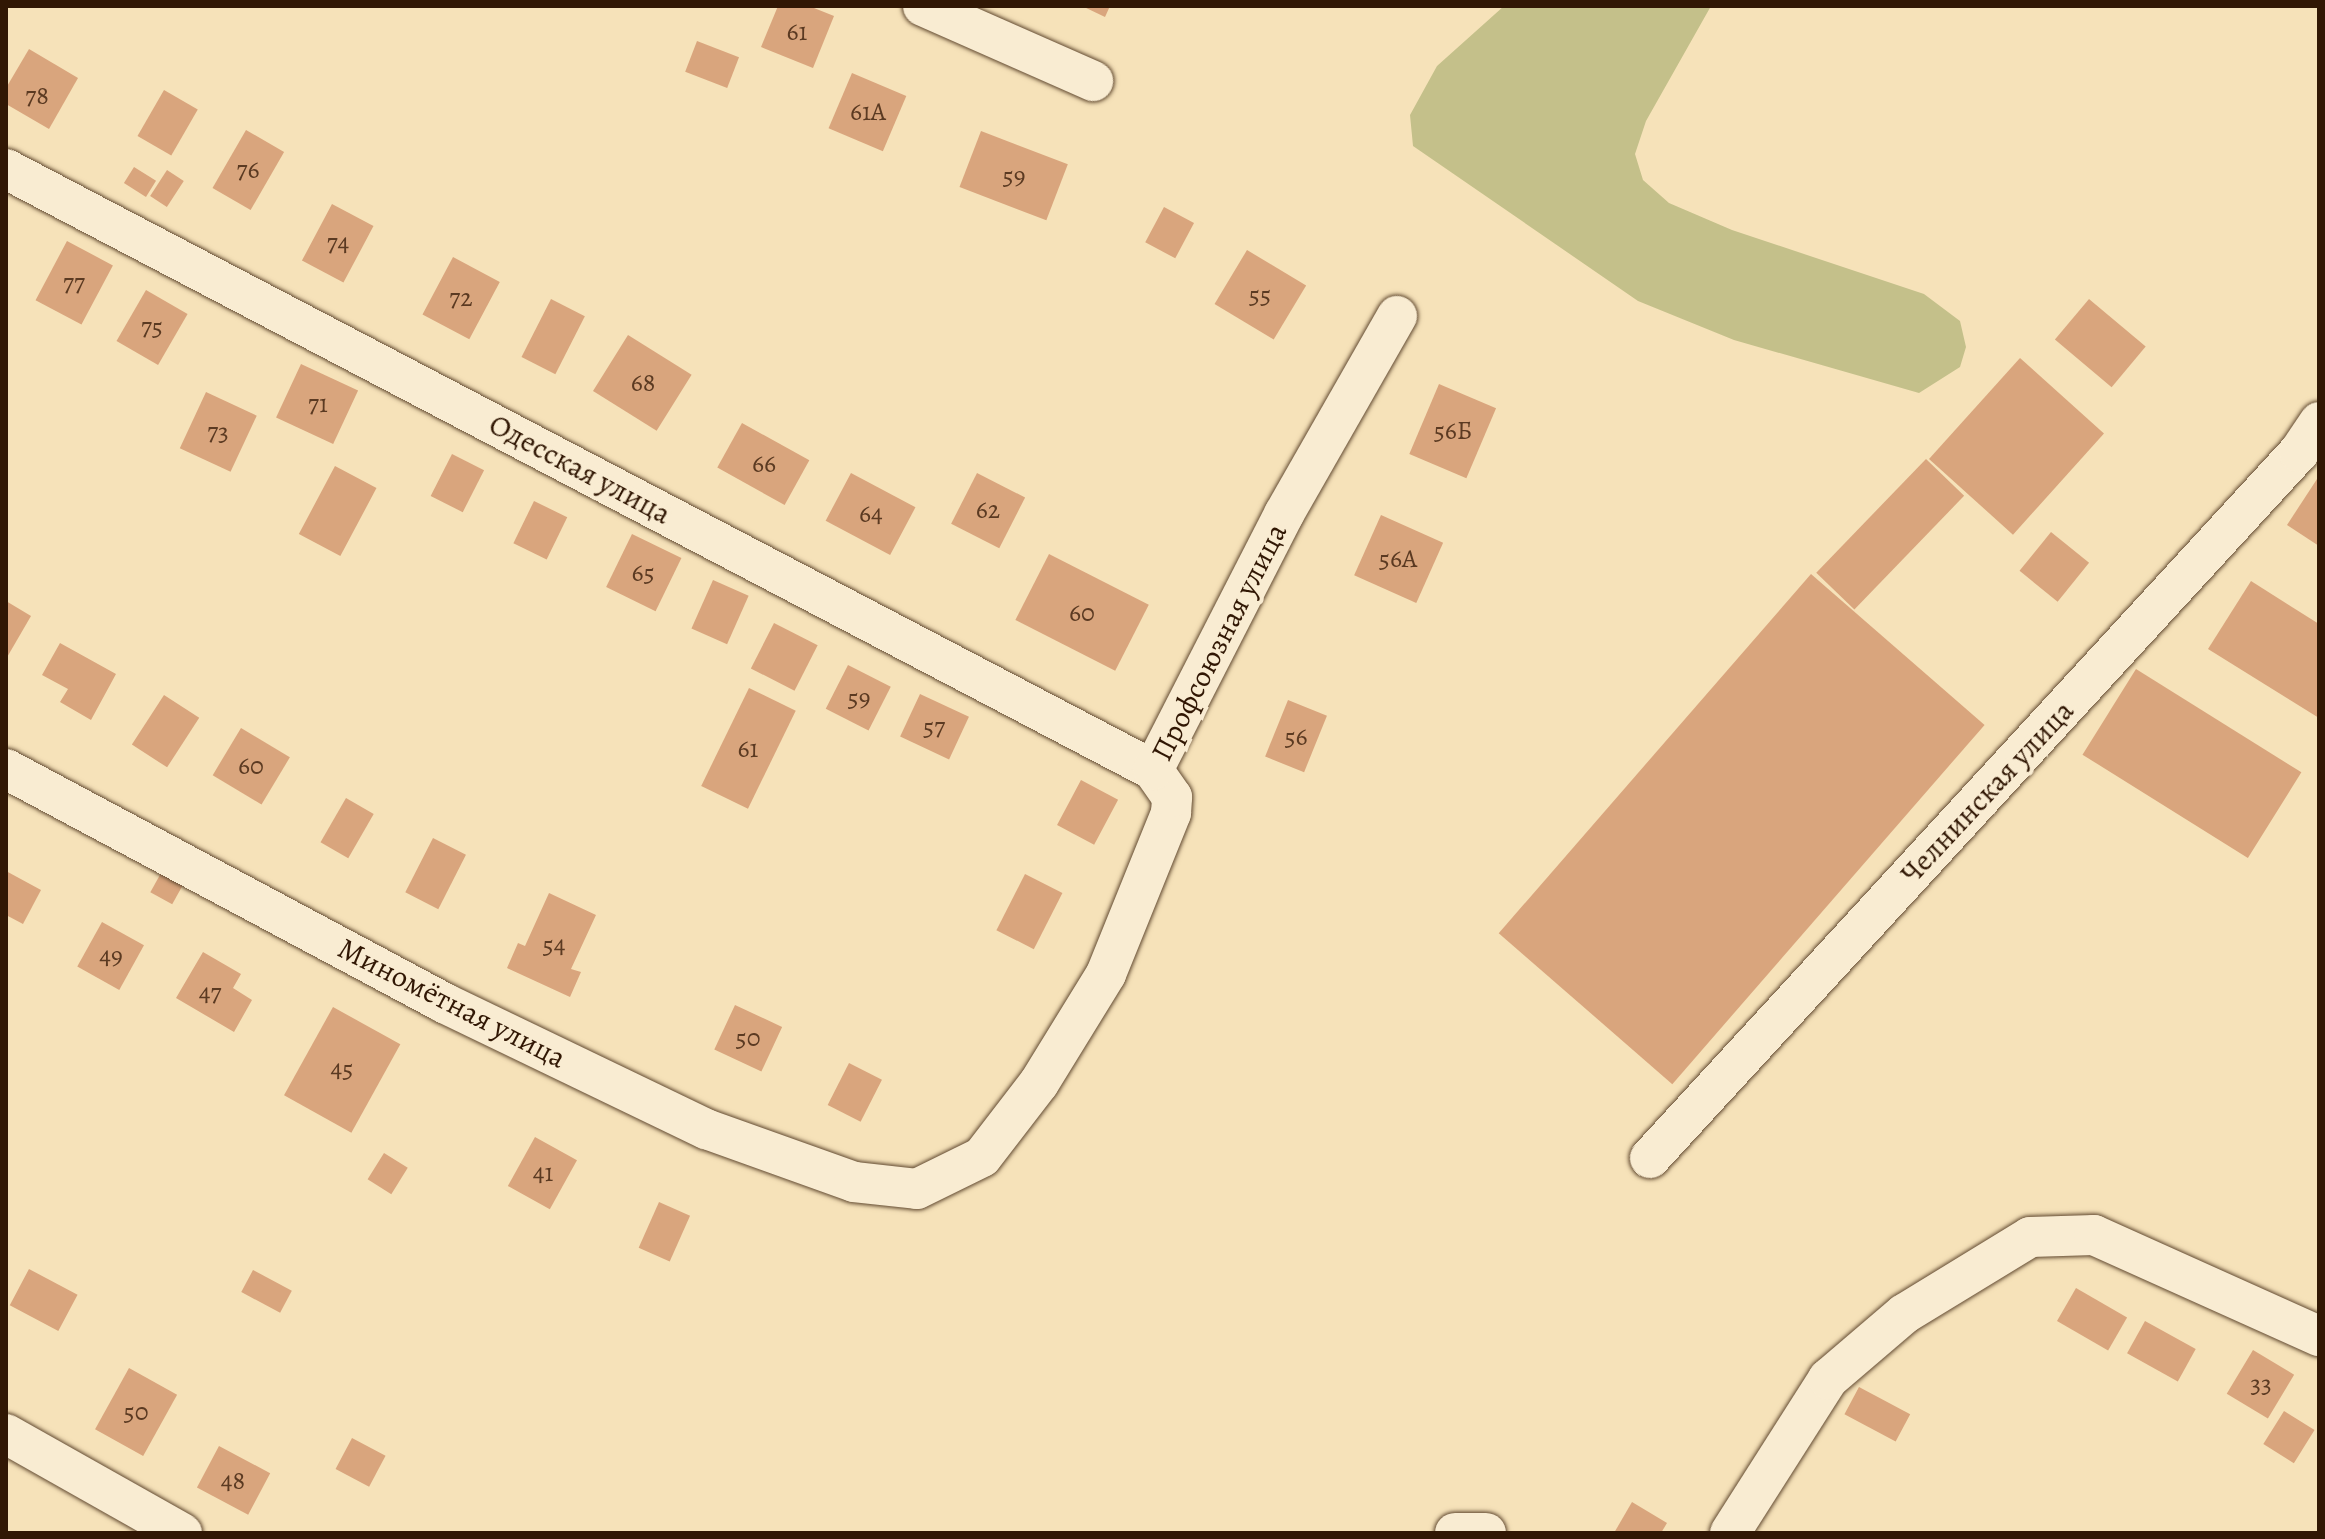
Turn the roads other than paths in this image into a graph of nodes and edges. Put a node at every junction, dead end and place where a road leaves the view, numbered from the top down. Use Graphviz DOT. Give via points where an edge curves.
graph roads {
  1 [pos="923,6"];
  2 [pos="1093,81"];
  3 [pos="6,169"];
  4 [pos="1397,316"];
  5 [pos="2319,422"];
  6 [pos="6,769"];
  7 [pos="1153,770"];
  8 [pos="1650,1158"];
  9 [pos="917,1189"];
  10 [pos="2319,1336"];
  11 [pos="6,1434"];
  12 [pos="182,1533"];
  13 [pos="1730,1533"];
  1 -- 2 [label="street"];
  3 -- 7 [label="street, Одесская улица"];
  4 -- 7 [label="street, Профсоюзная улица" via="1284,514"];
  5 -- 8 [label="street, Челнинская улица" via="2299,452"];
  6 -- 9 [label="street, Миномётная улица" via="444,1003 706,1129 854,1182"];
  7 -- 9 [label="street, Профсоюзная улица" via="1172,797 1171,813 1106,974 1039,1083 982,1157"];
  10 -- 13 [label="street" via="2094,1235 2030,1237 1941,1288 1828,1379"];
  11 -- 12 [label="street"];
}
